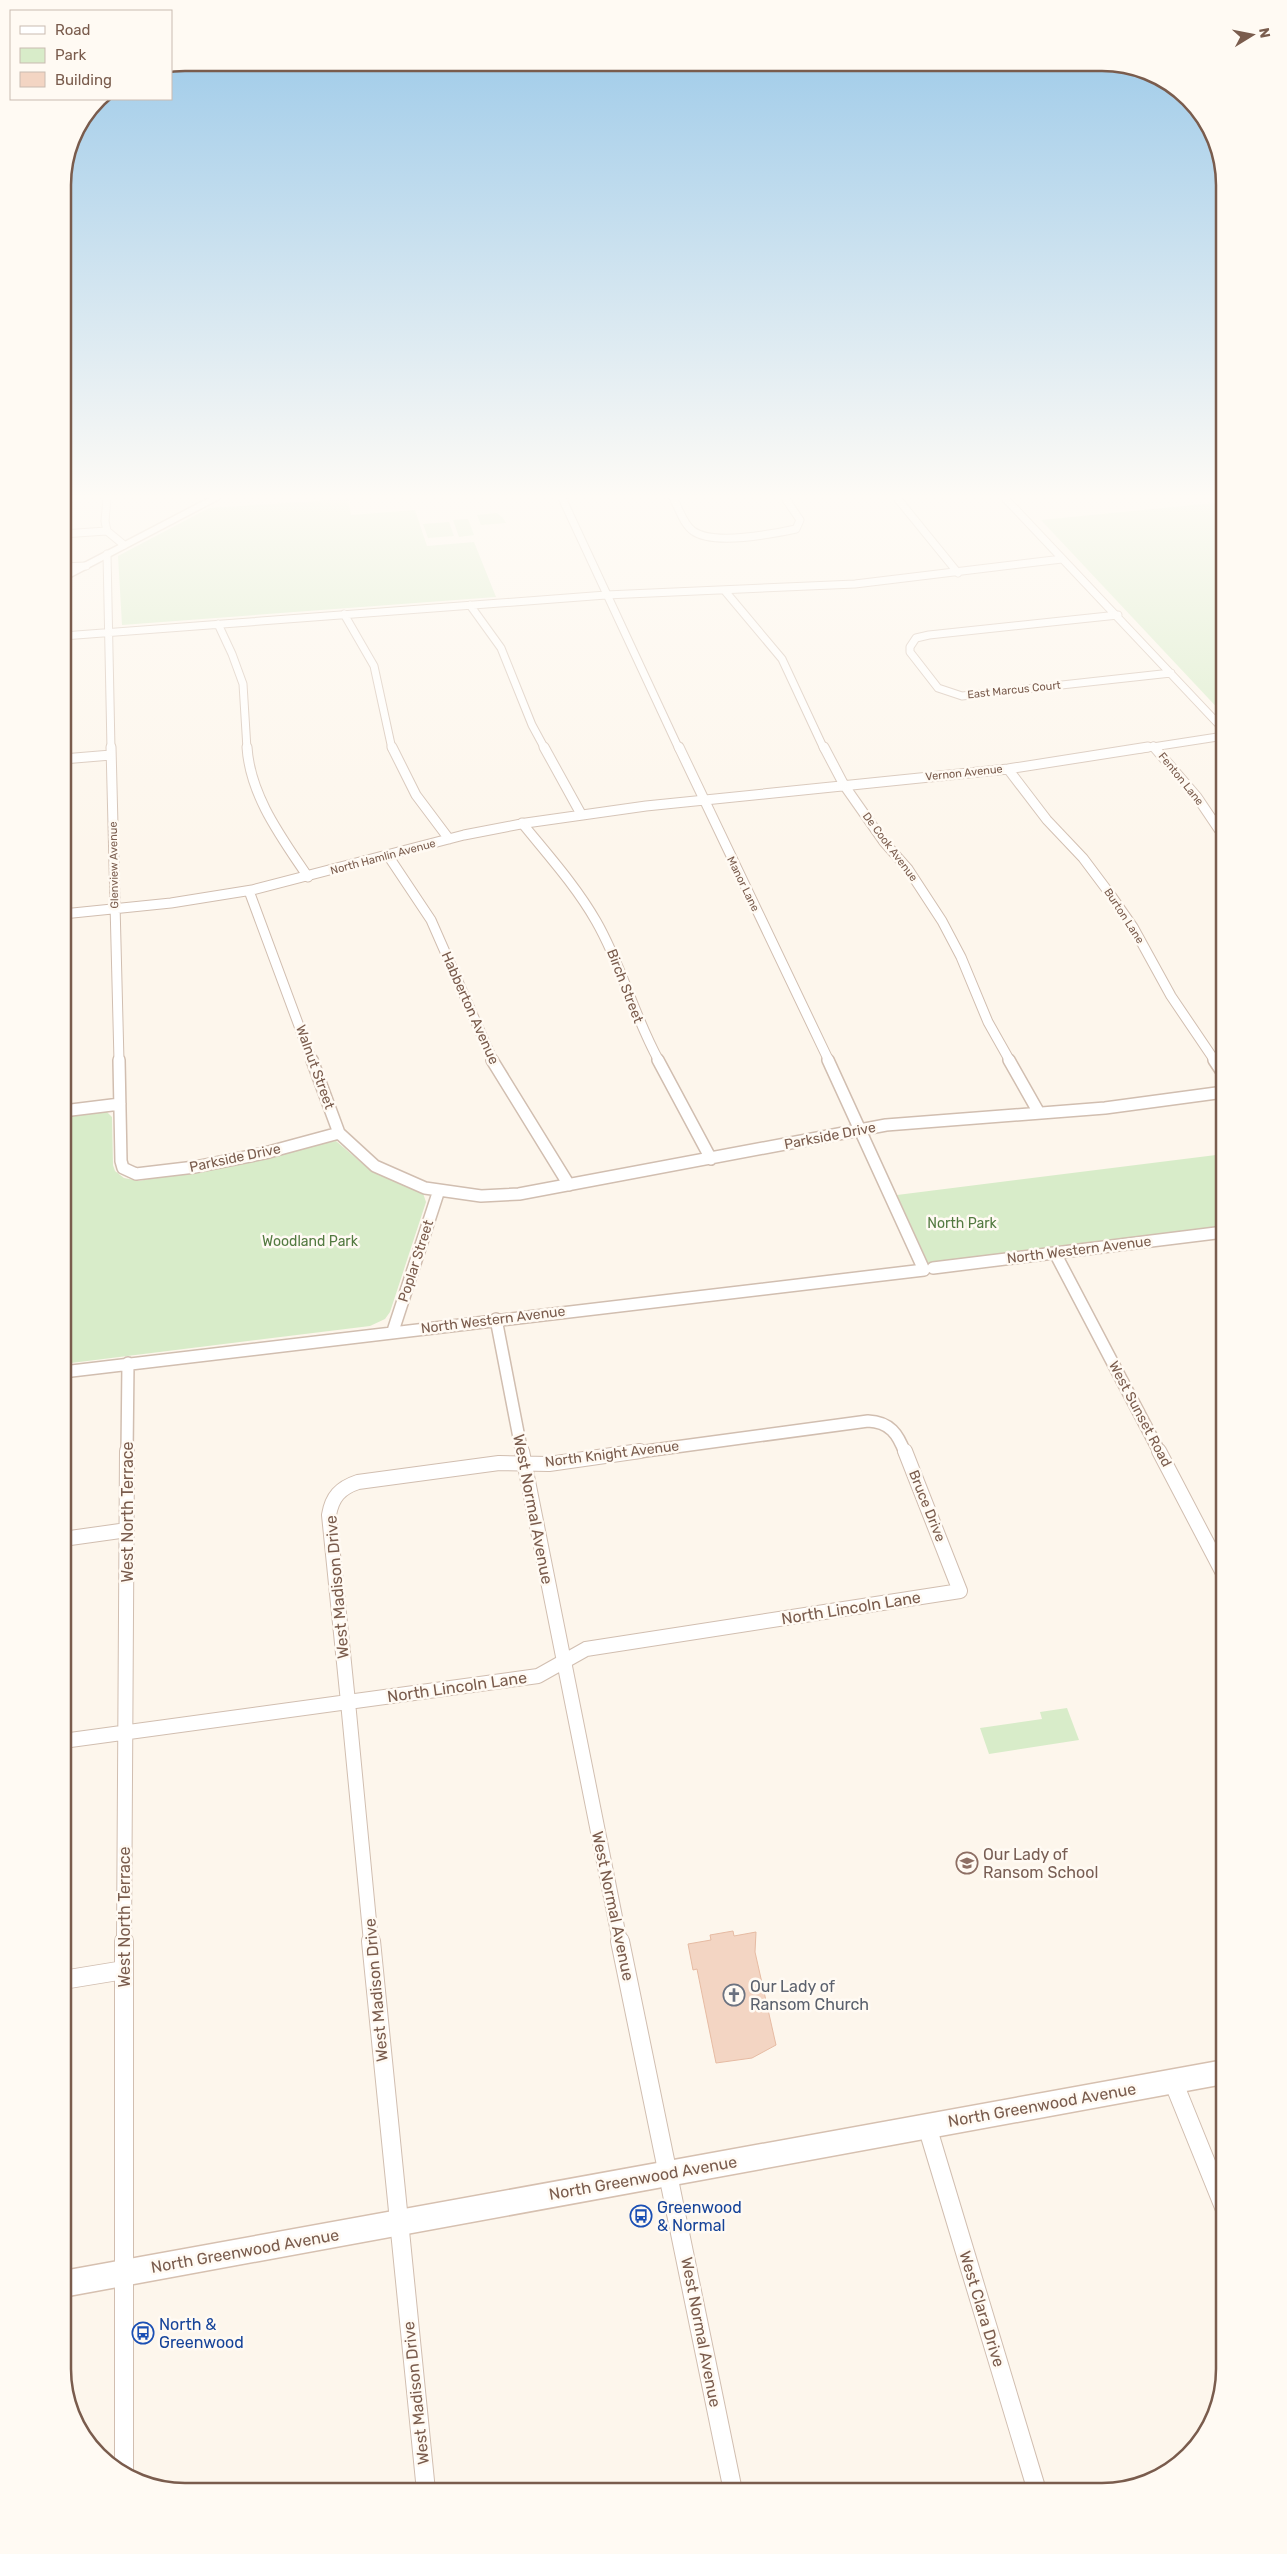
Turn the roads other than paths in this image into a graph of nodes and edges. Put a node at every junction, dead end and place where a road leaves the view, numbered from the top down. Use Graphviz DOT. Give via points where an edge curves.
graph roads {
  1 [pos="108,617"];
  2 [pos="304,617"];
  3 [pos="346,617"];
  4 [pos="480,617"];
  5 [pos="617,617"];
  6 [pos="747,617"];
  7 [pos="1097,617"];
  8 [pos="1120,617"];
  9 [pos="218,624"];
  10 [pos="108,632"];
  11 [pos="71,635"];
  12 [pos="1171,673"];
  13 [pos="1216,721"];
  14 [pos="1216,737"];
  15 [pos="1153,746"];
  16 [pos="111,755"];
  17 [pos="71,758"];
  18 [pos="1008,769"];
  19 [pos="844,785"];
  20 [pos="703,798"];
  21 [pos="581,814"];
  22 [pos="522,823"];
  23 [pos="1216,825"];
  24 [pos="449,839"];
  25 [pos="389,856"];
  26 [pos="308,877"];
  27 [pos="249,891"];
  28 [pos="115,909"];
  29 [pos="71,913"];
  30 [pos="1216,1062"];
  31 [pos="1216,1093"];
  32 [pos="120,1104"];
  33 [pos="71,1110"];
  34 [pos="1039,1113"];
  35 [pos="861,1130"];
  36 [pos="339,1133"];
  37 [pos="711,1159"];
  38 [pos="129,1173"];
  39 [pos="569,1185"];
  40 [pos="439,1190"];
  41 [pos="1216,1233"];
  42 [pos="1055,1253"];
  43 [pos="928,1269"];
  44 [pos="496,1319"];
  45 [pos="393,1331"];
  46 [pos="128,1363"];
  47 [pos="71,1371"];
  48 [pos="887,1425"];
  49 [pos="524,1464"];
  50 [pos="337,1491"];
  51 [pos="127,1530"];
  52 [pos="71,1538"];
  53 [pos="1216,1560"];
  54 [pos="960,1591"];
  55 [pos="563,1663"];
  56 [pos="348,1702"];
  57 [pos="125,1732"];
  58 [pos="71,1740"];
  59 [pos="124,1970"];
  60 [pos="71,1979"];
  61 [pos="1216,2073"];
  62 [pos="1173,2081"];
  63 [pos="927,2126"];
  64 [pos="668,2173"];
  65 [pos="1216,2187"];
  66 [pos="399,2223"];
  67 [pos="125,2273"];
  68 [pos="71,2282"];
  69 [pos="124,2464"];
  70 [pos="425,2483"];
  71 [pos="731,2483"];
  72 [pos="1034,2483"];
  1 -- 10 [label="street, Glenview Avenue"];
  2 -- 9 [label="street"];
  3 -- 24 [label="street" via="376,670 386,726 404,776"];
  4 -- 21 [label="street" via="502,648 532,725"];
  5 -- 20 [label="street, Manor Lane"];
  6 -- 19 [label="street, De Cook Avenue" via="782,658 817,736"];
  7 -- 12 [label="street, East Marcus Court" via="929,635 916,638 910,652 938,688 962,696"];
  8 -- 12 [label="street"];
  9 -- 10 [label="street"];
  9 -- 26 [label="street" via="242,679 248,755 255,783 268,812"];
  10 -- 11 [label="street"];
  10 -- 16 [label="street, Glenview Avenue"];
  12 -- 13 [label="street"];
  14 -- 15 [label="street, Vernon Avenue"];
  15 -- 18 [label="street, Vernon Avenue"];
  15 -- 23 [label="street, Fenton Lane" via="1192,790"];
  16 -- 17 [label="street"];
  16 -- 28 [label="street, Glenview Avenue"];
  18 -- 19 [label="street, Vernon Avenue"];
  18 -- 30 [label="street, Burton Lane" via="1110,894 1133,927 1179,1009"];
  19 -- 20 [label="street, Vernon Avenue"];
  19 -- 34 [label="street, De Cook Avenue" via="942,920 988,1022"];
  20 -- 21 [label="street, North Hamlin Avenue"];
  20 -- 35 [label="street, Manor Lane"];
  21 -- 22 [label="street, North Hamlin Avenue"];
  22 -- 24 [label="street, North Hamlin Avenue"];
  22 -- 37 [label="street, Birch Street" via="567,878 596,921 619,967 644,1034"];
  24 -- 25 [label="street, North Hamlin Avenue"];
  25 -- 26 [label="street, North Hamlin Avenue"];
  25 -- 39 [label="street, Habberton Avenue" via="425,908 489,1055"];
  26 -- 27 [label="street, North Hamlin Avenue"];
  27 -- 28 [label="street, North Hamlin Avenue"];
  27 -- 36 [label="street, Walnut Street"];
  28 -- 29 [label="street, North Hamlin Avenue"];
  28 -- 32 [label="street, Glenview Avenue"];
  31 -- 34 [label="street, Parkside Drive" via="1151,1103"];
  32 -- 33 [label="street"];
  32 -- 38 [label="street, Glenview Avenue" via="121,1161"];
  34 -- 35 [label="street, Parkside Drive" via="902,1123"];
  35 -- 37 [label="street, Parkside Drive"];
  35 -- 43 [label="street, Manor Lane"];
  36 -- 38 [label="street, Parkside Drive" via="195,1167 147,1174"];
  36 -- 40 [label="street, Walnut Street" via="375,1166 408,1182"];
  37 -- 39 [label="street, Parkside Drive"];
  39 -- 40 [label="street, Parkside Drive" via="500,1195"];
  40 -- 45 [label="street, Poplar Street"];
  41 -- 42 [label="street, North Western Avenue"];
  42 -- 43 [label="street, North Western Avenue"];
  42 -- 53 [label="street, West Sunset Road"];
  43 -- 44 [label="street, North Western Avenue"];
  44 -- 45 [label="street, North Western Avenue"];
  44 -- 49 [label="street, West Normal Avenue"];
  45 -- 46 [label="street, North Western Avenue"];
  46 -- 47 [label="street, North Western Avenue"];
  46 -- 51 [label="street, West North Terrace"];
  48 -- 49 [label="street, North Knight Avenue" via="863,1421 549,1464"];
  48 -- 54 [label="street, Bruce Drive" via="899,1437"];
  49 -- 50 [label="street, North Knight Avenue" via="498,1463 358,1482"];
  49 -- 55 [label="street, West Normal Avenue"];
  50 -- 56 [label="street, West Madison Drive" via="331,1500 329,1515"];
  51 -- 52 [label="street"];
  51 -- 57 [label="street, West North Terrace"];
  54 -- 55 [label="street, North Lincoln Lane" via="586,1649"];
  55 -- 56 [label="street, North Lincoln Lane" via="538,1676"];
  55 -- 64 [label="street, West Normal Avenue"];
  56 -- 57 [label="street, North Lincoln Lane"];
  56 -- 66 [label="street, West Madison Drive"];
  57 -- 58 [label="street, North Lincoln Lane"];
  57 -- 59 [label="street, West North Terrace"];
  59 -- 60 [label="street"];
  59 -- 67 [label="street, West North Terrace"];
  61 -- 62 [label="main road, North Greenwood Avenue"];
  62 -- 63 [label="main road, North Greenwood Avenue"];
  62 -- 65 [label="street"];
  63 -- 64 [label="main road, North Greenwood Avenue"];
  63 -- 72 [label="street, West Clara Drive"];
  64 -- 66 [label="main road, North Greenwood Avenue"];
  64 -- 71 [label="street, West Normal Avenue"];
  66 -- 67 [label="main road, North Greenwood Avenue"];
  66 -- 70 [label="street, West Madison Drive"];
  67 -- 68 [label="main road, North Greenwood Avenue"];
  67 -- 69 [label="street, West North Terrace"];
}
